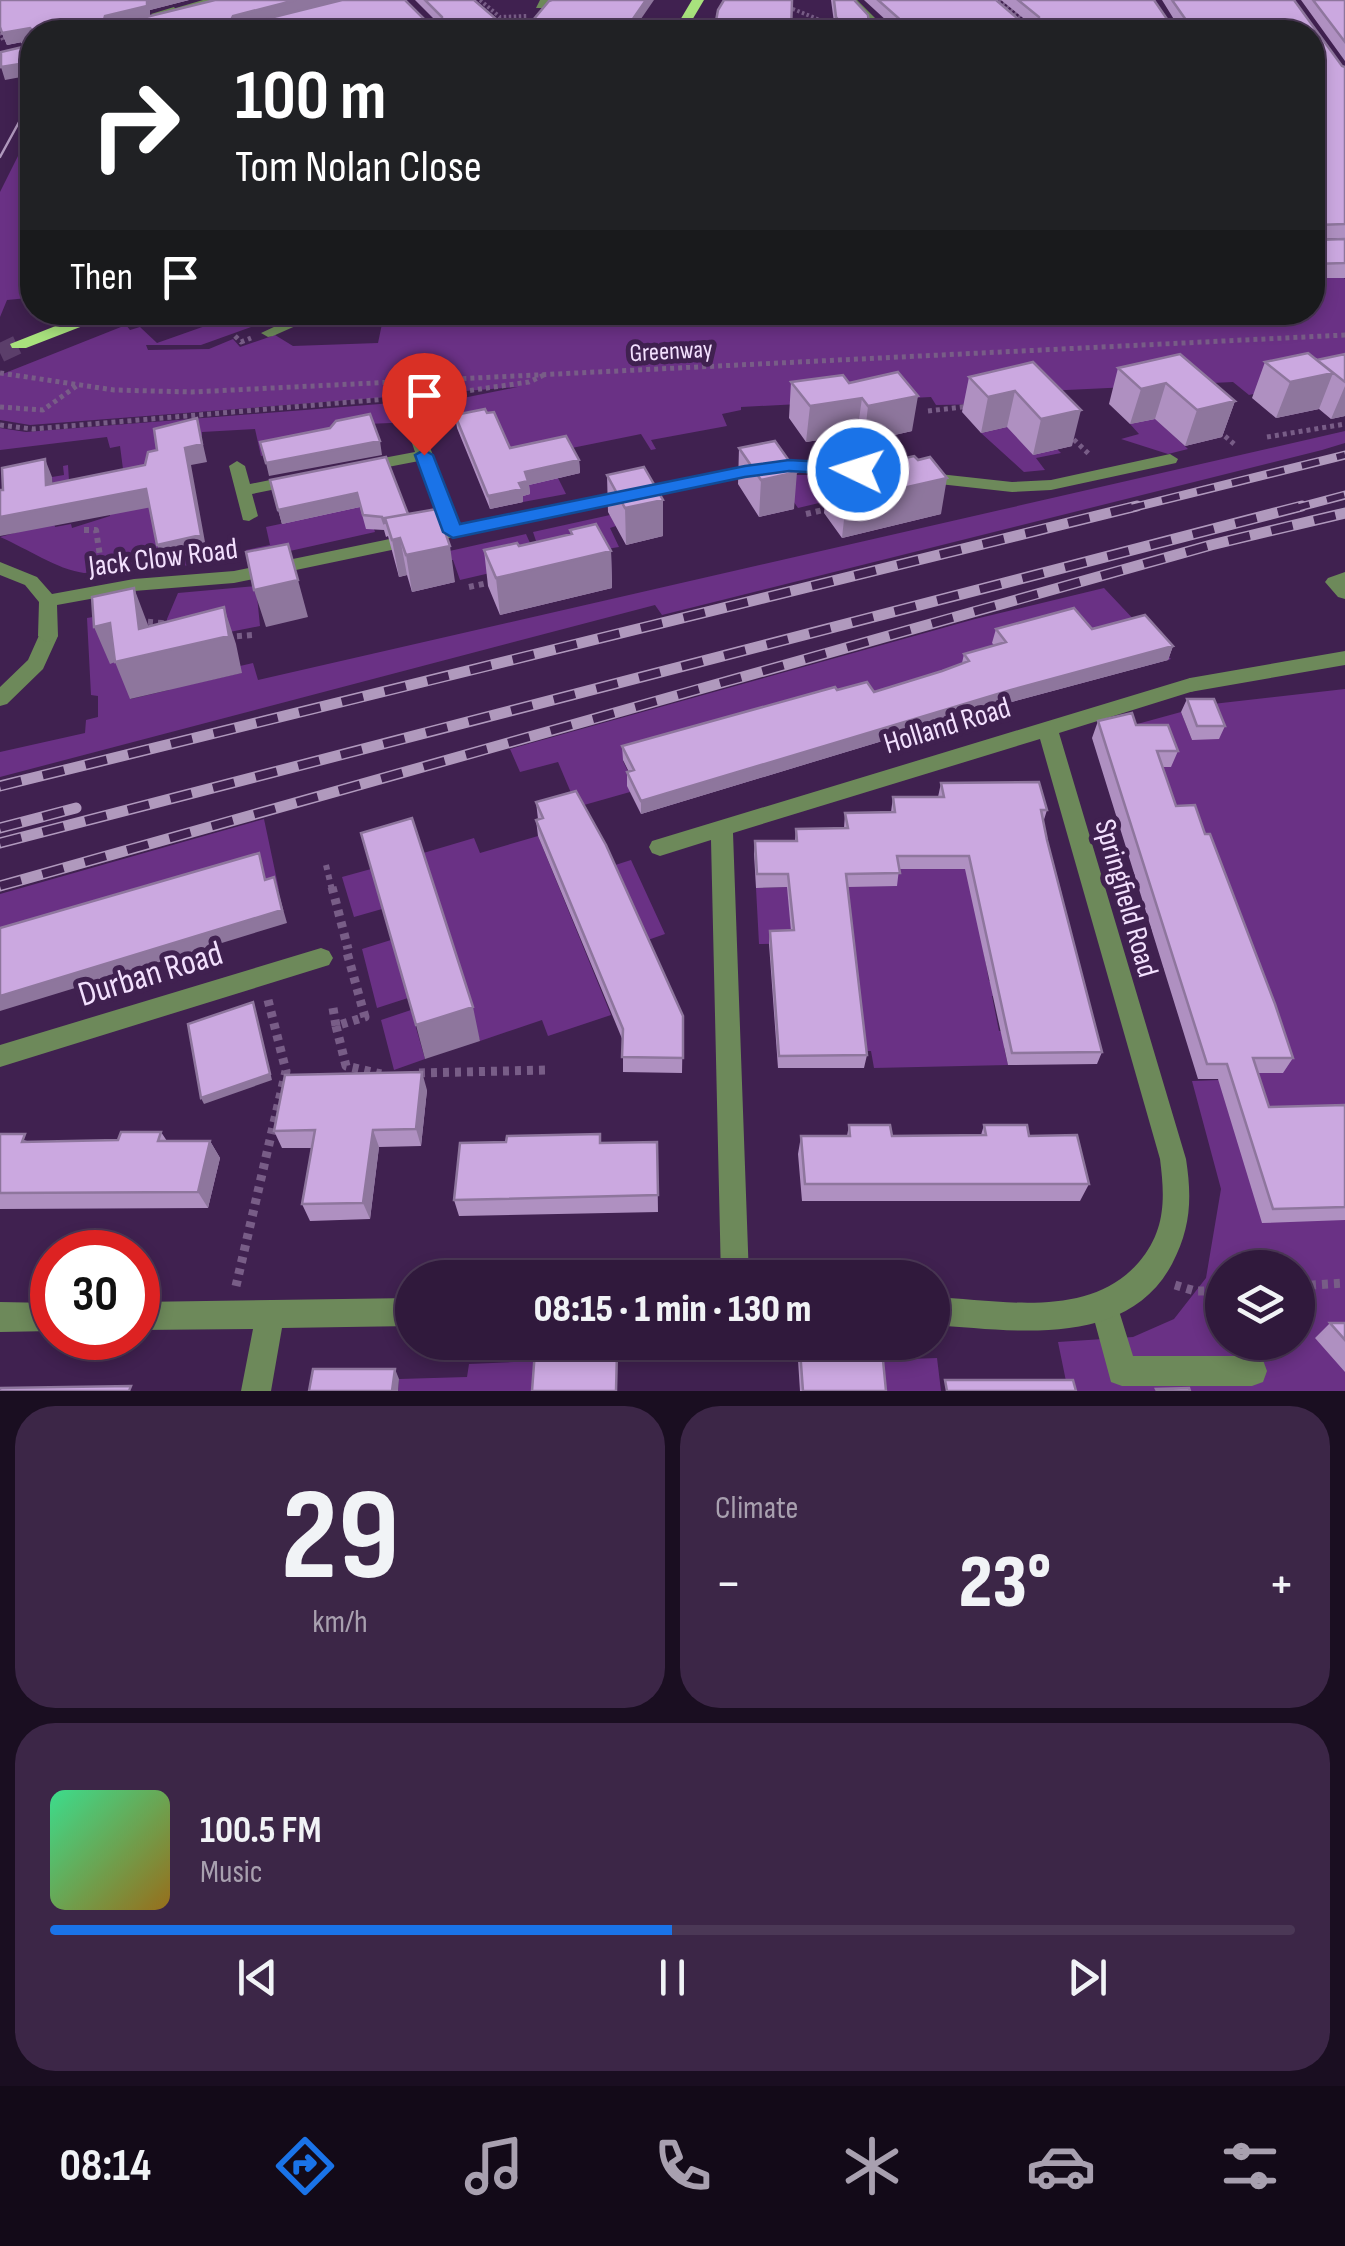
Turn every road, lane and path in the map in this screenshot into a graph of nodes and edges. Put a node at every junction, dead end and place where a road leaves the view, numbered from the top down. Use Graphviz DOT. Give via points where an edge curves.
graph roads {
  1 [pos="215,0"];
  2 [pos="480,0"];
  3 [pos="792,0"];
  4 [pos="851,0"];
  5 [pos="999,0"];
  6 [pos="790,7"];
  7 [pos="543,8"];
  8 [pos="776,10"];
  9 [pos="156,14"];
  10 [pos="820,20"];
  11 [pos="872,20"];
  12 [pos="1025,20"];
  13 [pos="0,33"];
  14 [pos="4,42"];
  15 [pos="73,325"];
  16 [pos="286,325"];
  17 [pos="268,332"];
  18 [pos="1345,335"];
  19 [pos="18,344"];
  20 [pos="2,373"];
  21 [pos="545,374"];
  22 [pos="79,384"];
  23 [pos="987,406"];
  24 [pos="0,407"];
  25 [pos="928,411"];
  26 [pos="1307,418"];
  27 [pos="1345,424"];
  28 [pos="0,425"];
  29 [pos="1214,426"];
  30 [pos="1317,426"];
  31 [pos="417,434"];
  32 [pos="1066,435"];
  33 [pos="1267,437"];
  34 [pos="1234,444"];
  35 [pos="424,455"];
  36 [pos="1170,458"];
  37 [pos="237,466"];
  38 [pos="820,466"];
  39 [pos="352,469"];
  40 [pos="1108,472"];
  41 [pos="315,476"];
  42 [pos="242,491"];
  43 [pos="806,514"];
  44 [pos="249,516"];
  45 [pos="84,530"];
  46 [pos="453,532"];
  47 [pos="0,568"];
  48 [pos="1345,578"];
  49 [pos="498,580"];
  50 [pos="134,585"];
  51 [pos="469,587"];
  52 [pos="108,590"];
  53 [pos="1345,593"];
  54 [pos="48,601"];
  55 [pos="252,635"];
  56 [pos="163,636"];
  57 [pos="215,640"];
  58 [pos="1345,658"];
  59 [pos="0,699"];
  60 [pos="1047,728"];
  61 [pos="722,828"];
  62 [pos="660,847"];
  63 [pos="326,865"];
  64 [pos="348,948"];
  65 [pos="321,958"];
  66 [pos="262,976"];
  67 [pos="333,1008"];
  68 [pos="336,1026"];
  69 [pos="0,1056"];
  70 [pos="547,1070"];
  71 [pos="398,1074"];
  72 [pos="415,1074"];
  73 [pos="734,1260"];
  74 [pos="1148,1276"];
  75 [pos="1345,1283"];
  76 [pos="1315,1285"];
  77 [pos="1205,1291"];
  78 [pos="1105,1308"];
  79 [pos="950,1311"];
  80 [pos="395,1312"];
  81 [pos="229,1315"];
  82 [pos="270,1315"];
  83 [pos="30,1316"];
  84 [pos="160,1316"];
  85 [pos="0,1317"];
  86 [pos="1252,1371"];
  87 [pos="256,1391"];
  1 -- 9 [label="street"];
  2 -- 7 [label="path" via="500,18"];
  3 -- 6 [label="path"];
  4 -- 11 [label="street"];
  5 -- 12 [label="path"];
  6 -- 8 [label="path"];
  6 -- 10 [label="path"];
  13 -- 14 [label="path"];
  15 -- 19 [label="main road"];
  16 -- 17 [label="street"];
  18 -- 21 [label="path, Greenway"];
  20 -- 22 [label="path, Greenway"];
  21 -- 22 [label="path, Greenway" via="192,392"];
  21 -- 28 [label="path" via="528,382 334,406 33,430"];
  22 -- 24 [label="path" via="39,414"];
  23 -- 25 [label="path"];
  26 -- 30 [label="path"];
  27 -- 30 [label="path"];
  29 -- 34 [label="path"];
  30 -- 33 [label="path"];
  31 -- 35 [label="street"];
  32 -- 40 [label="path"];
  35 -- 39 [label="street"];
  35 -- 46 [label="street"];
  36 -- 40 [label="street, Jack Clow Road"];
  37 -- 42 [label="street"];
  38 -- 40 [label="street, Jack Clow Road" via="1012,487 1051,486"];
  38 -- 43 [label="path" via="846,504"];
  38 -- 46 [label="street, Jack Clow Road" via="745,472"];
  41 -- 42 [label="street"];
  42 -- 44 [label="street"];
  45 -- 52 [label="path" via="96,530"];
  46 -- 50 [label="street, Jack Clow Road" via="234,578"];
  47 -- 54 [label="street" via="30,581"];
  48 -- 53 [label="street" via="1334,582"];
  49 -- 51 [label="path"];
  50 -- 52 [label="street, Jack Clow Road"];
  50 -- 56 [label="path" via="131,617 162,623"];
  52 -- 54 [label="street, Jack Clow Road"];
  54 -- 59 [label="street" via="48,636 36,664"];
  55 -- 57 [label="path"];
  58 -- 60 [label="street, Holland Road" via="1190,685"];
  60 -- 61 [label="street, Holland Road"];
  60 -- 74 [label="street, Springfield Road" via="1173,1159 1178,1206 1167,1247"];
  61 -- 62 [label="street, Holland Road"];
  61 -- 73 [label="street"];
  63 -- 64 [label="path"];
  64 -- 65 [label="path"];
  64 -- 68 [label="path" via="366,1017"];
  65 -- 66 [label="street, Durban Road"];
  66 -- 69 [label="street, Durban Road"];
  66 -- 81 [label="path" via="286,1072"];
  67 -- 68 [label="path"];
  68 -- 71 [label="path" via="346,1066"];
  70 -- 72 [label="path"];
  74 -- 77 [label="path"];
  74 -- 78 [label="street"];
  75 -- 76 [label="path"];
  78 -- 79 [label="street" via="1070,1315"];
  78 -- 86 [label="street" via="1122,1371"];
  80 -- 82 [label="street"];
  81 -- 82 [label="street"];
  81 -- 84 [label="street"];
  82 -- 87 [label="street"];
  83 -- 85 [label="street"];
}
